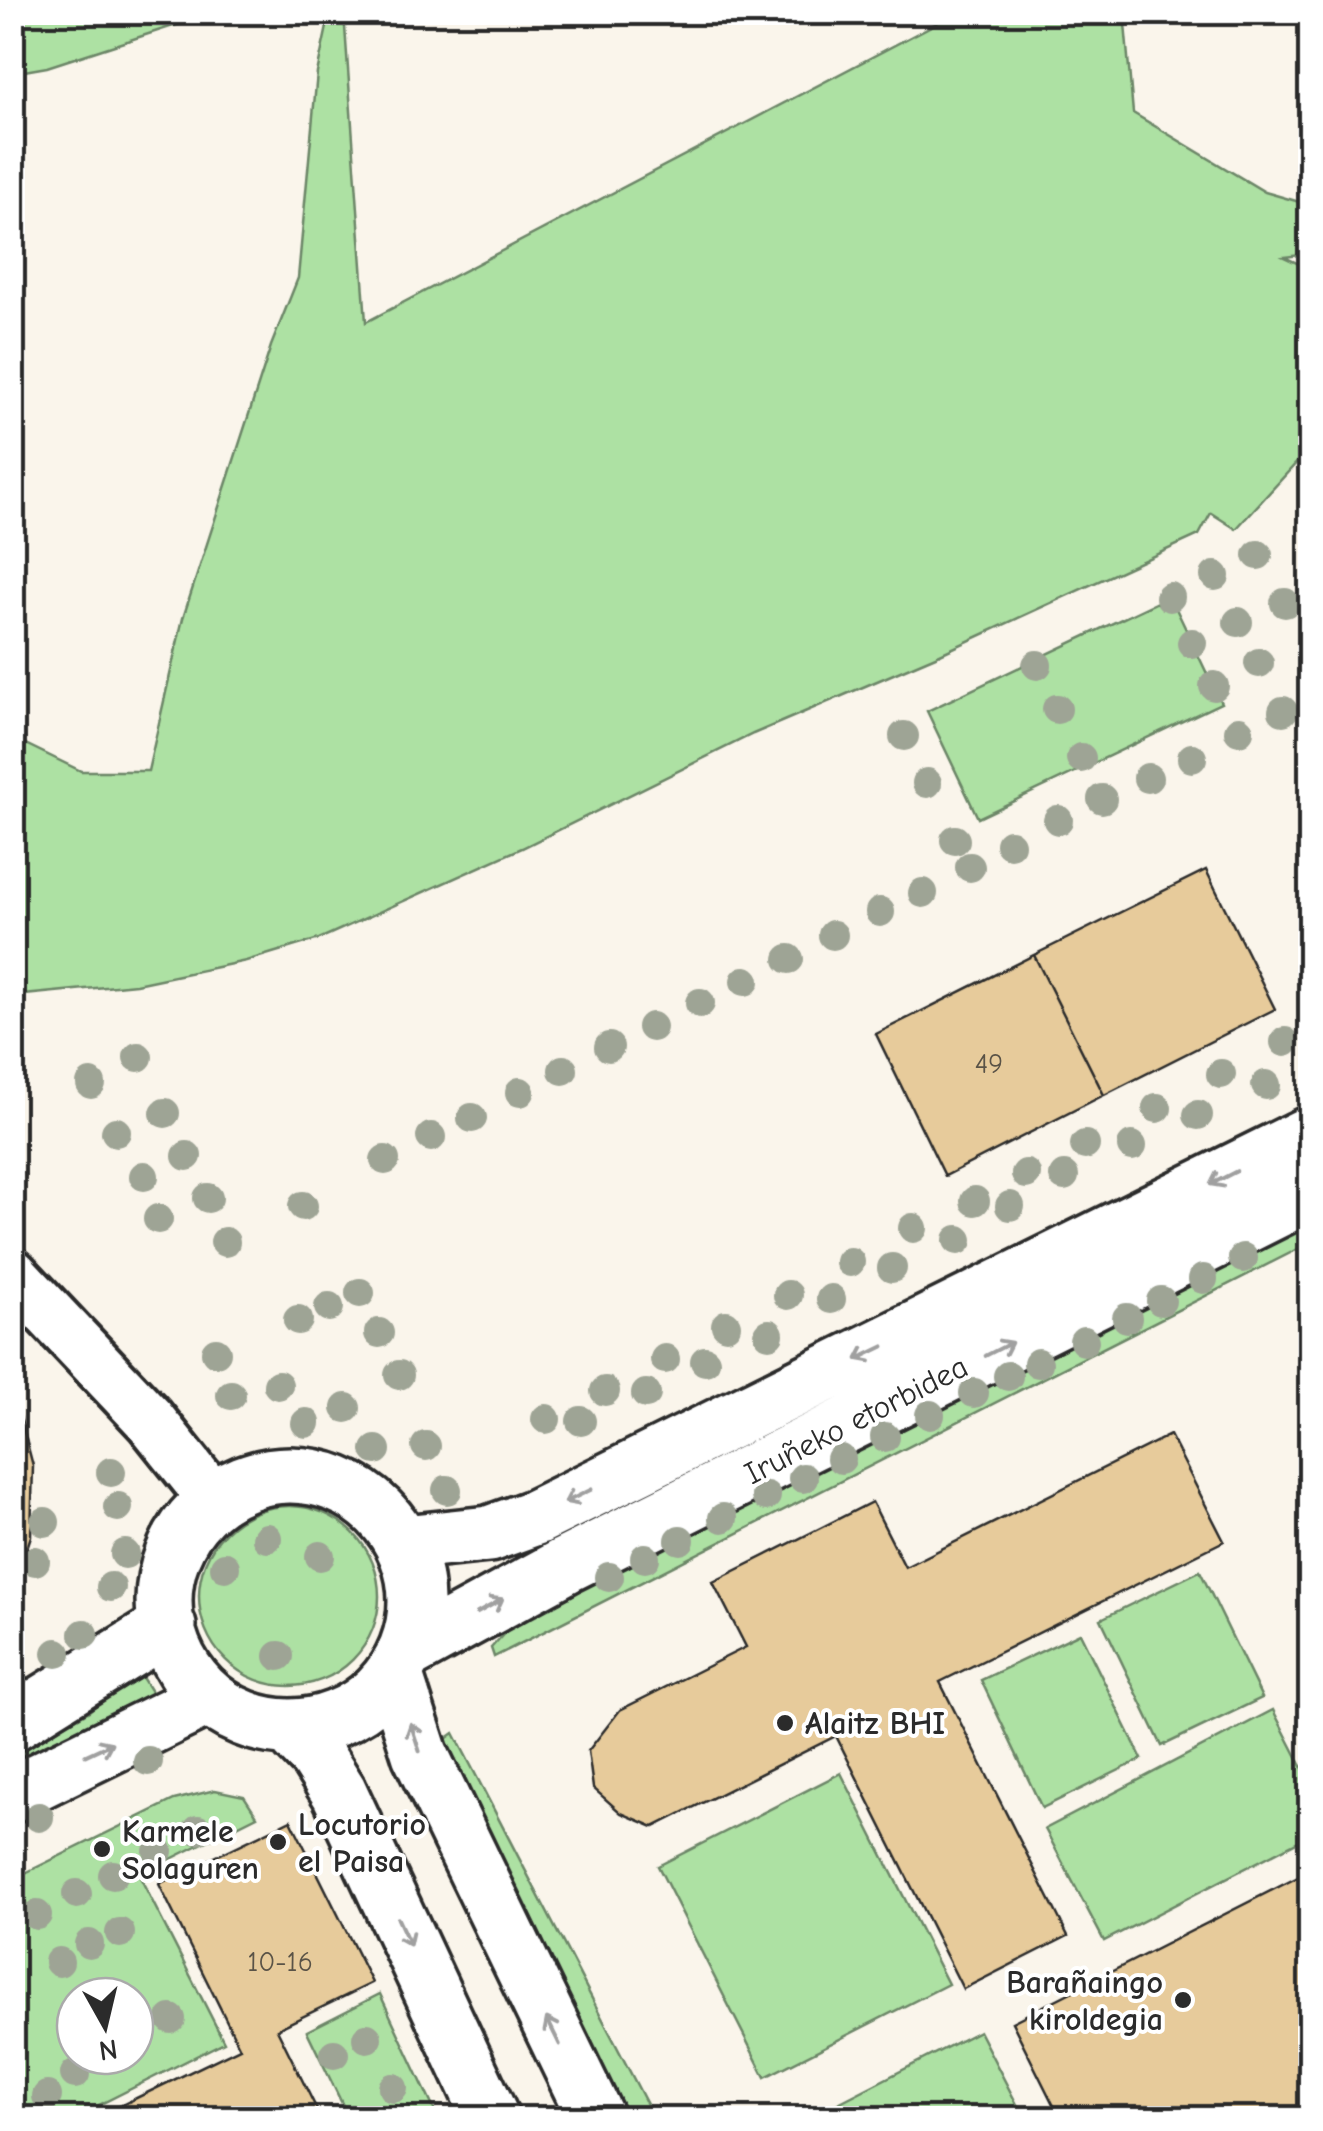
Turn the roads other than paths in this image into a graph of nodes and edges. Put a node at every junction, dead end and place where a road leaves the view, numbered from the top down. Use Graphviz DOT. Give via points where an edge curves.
graph roads {
  1 [pos="1310,1134"];
  2 [pos="1310,1193"];
  3 [pos="12,1274"];
  4 [pos="214,1500"];
  5 [pos="403,1543"];
  6 [pos="168,1626"];
  7 [pos="399,1663"];
  8 [pos="208,1698"];
  9 [pos="12,1723"];
  10 [pos="288,1727"];
  11 [pos="12,1794"];
  12 [pos="492,2118"];
  13 [pos="596,2118"];
  1 -- 5 [label="main road, Iruñeko etorbidea, one-way" via="536,1517 489,1534"];
  7 -- 2 [label="main road, Iruñeko etorbidea, one-way" via="566,1565"];
  3 -- 4 [label="street" via="150,1420"];
  4 -- 5 [label="main road" via="253,1479 296,1474 340,1484 376,1508"];
  4 -- 6 [label="main road" via="188,1524 171,1555 163,1590"];
  5 -- 7 [label="main road" via="415,1579 416,1617"];
  6 -- 8 [label="main road" via="180,1666"];
  6 -- 9 [label="main road"];
  7 -- 10 [label="main road" via="366,1702 329,1721"];
  13 -- 7 [label="main road, one-way" via="420,1754"];
  8 -- 10 [label="main road" via="246,1720"];
  11 -- 8 [label="main road, one-way"];
  10 -- 12 [label="main road, one-way" via="339,1792"];
}
